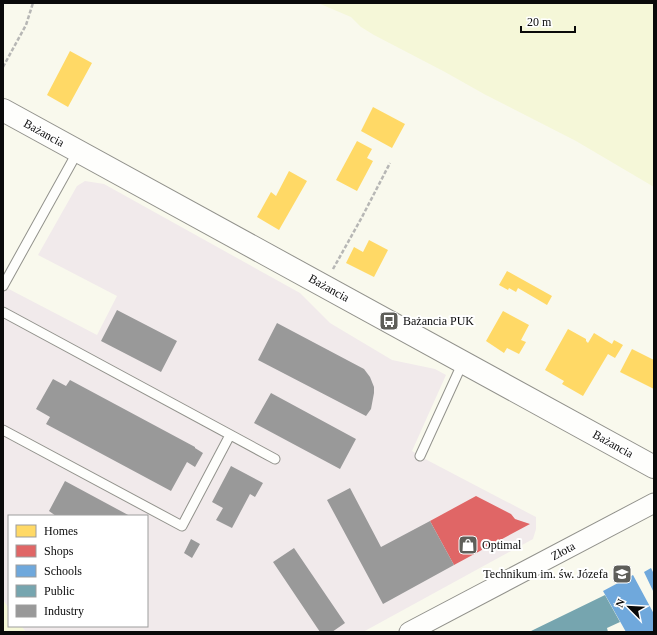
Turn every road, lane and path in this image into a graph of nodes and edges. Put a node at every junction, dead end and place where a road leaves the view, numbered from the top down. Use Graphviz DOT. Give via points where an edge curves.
graph roads {
  1 [pos="33,3"];
  2 [pos="3,67"];
  3 [pos="3,110"];
  4 [pos="78,151"];
  5 [pos="390,163"];
  6 [pos="323,285"];
  7 [pos="3,286"];
  8 [pos="3,312"];
  9 [pos="463,362"];
  10 [pos="3,430"];
  11 [pos="230,435"];
  12 [pos="420,456"];
  13 [pos="275,459"];
  14 [pos="654,467"];
  15 [pos="654,503"];
  16 [pos="409,632"];
  1 -- 2 [label="path" via="26,25"];
  3 -- 4 [label="street, Bażancia"];
  4 -- 6 [label="street, Bażancia"];
  4 -- 7 [label="lane"];
  5 -- 6 [label="path"];
  6 -- 9 [label="street, Bażancia"];
  8 -- 11 [label="lane"];
  9 -- 12 [label="lane"];
  9 -- 14 [label="street, Bażancia"];
  10 -- 11 [label="lane" via="182,526"];
  11 -- 13 [label="lane"];
  15 -- 16 [label="street, Złota"];
}
